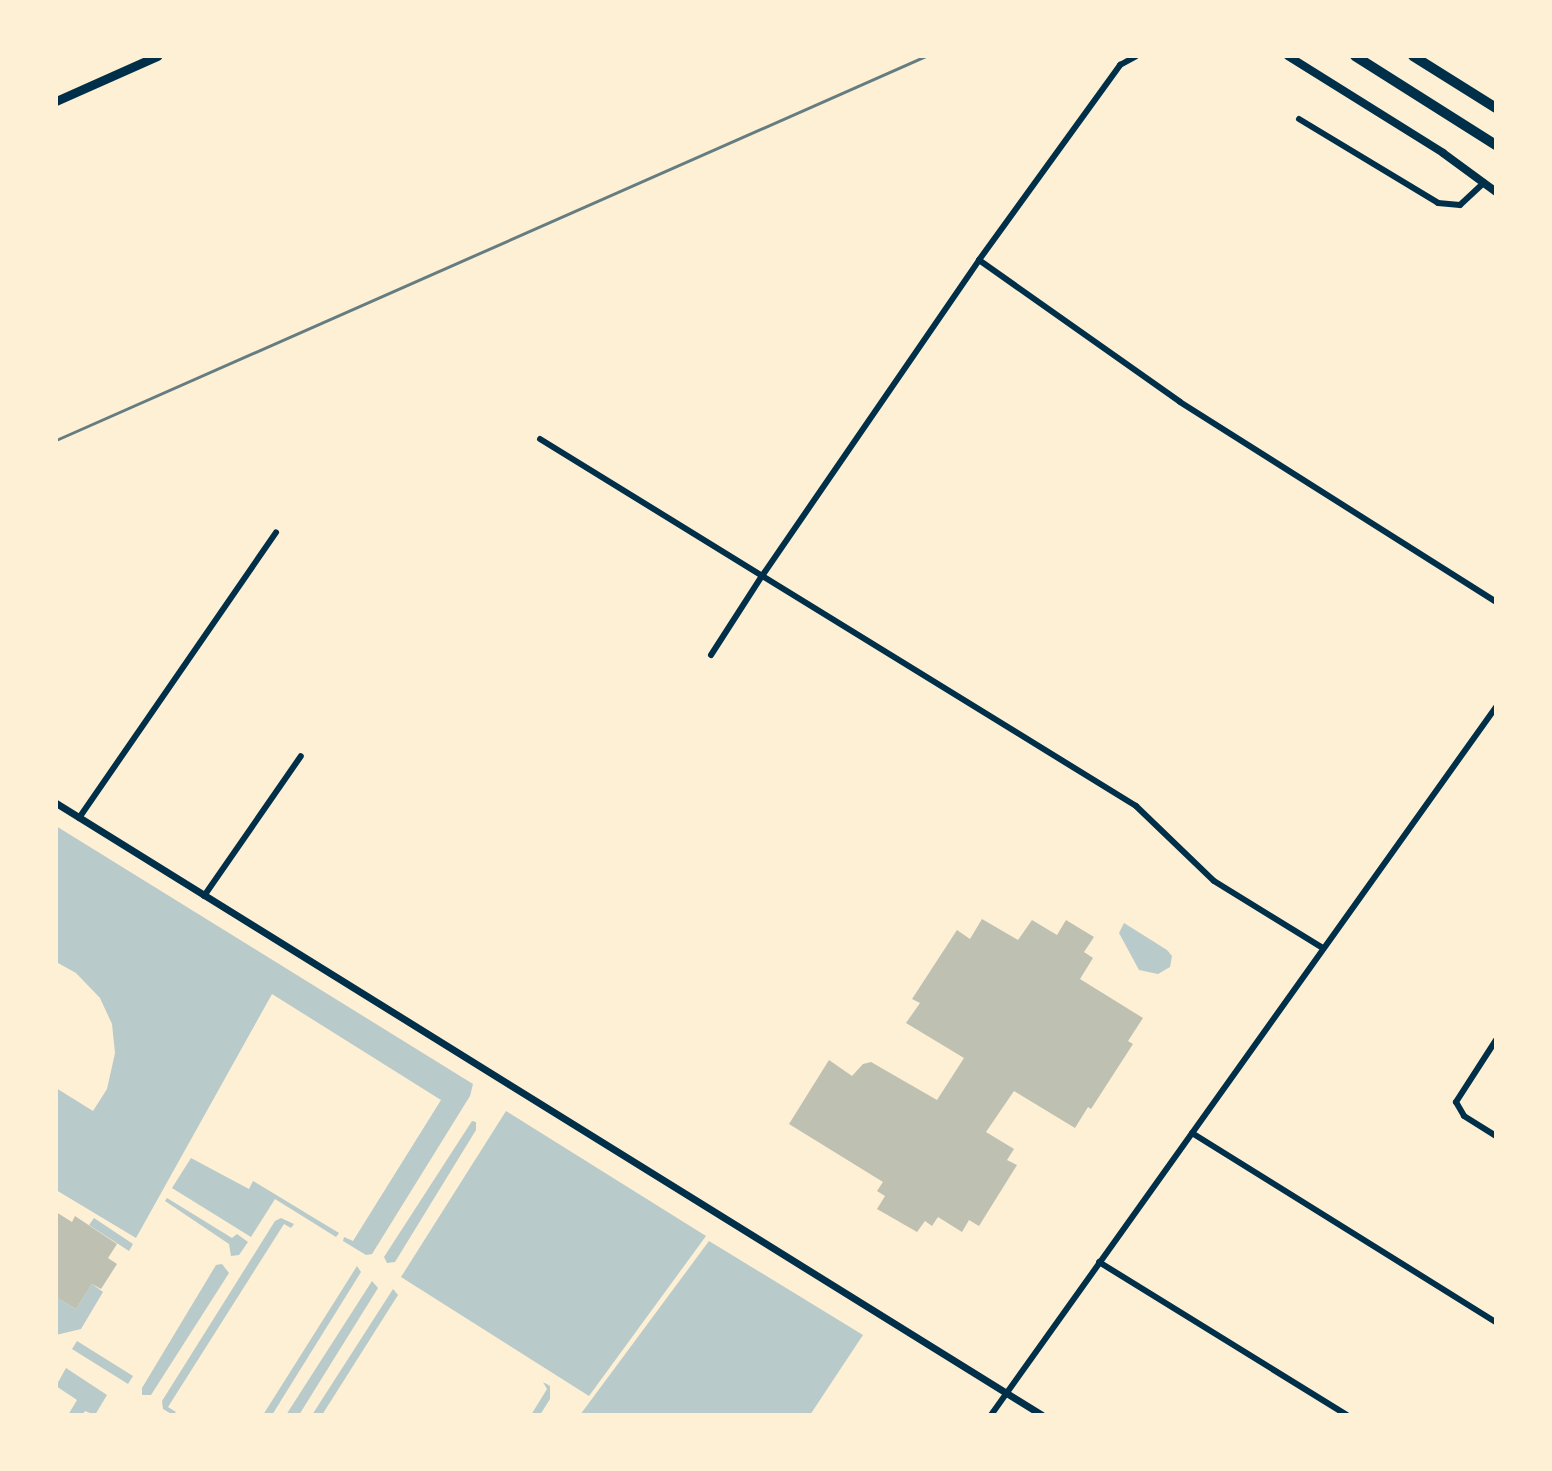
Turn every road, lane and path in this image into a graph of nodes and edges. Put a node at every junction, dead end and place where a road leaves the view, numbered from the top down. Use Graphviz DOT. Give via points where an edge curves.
graph roads {
  1 [pos="157,56"];
  2 [pos="1136,56"];
  3 [pos="1288,56"];
  4 [pos="1355,56"];
  5 [pos="1413,56"];
  6 [pos="56,101"];
  7 [pos="1496,108"];
  8 [pos="1299,119"];
  9 [pos="1496,145"];
  10 [pos="1484,183"];
  11 [pos="1496,192"];
  12 [pos="979,260"];
  13 [pos="540,439"];
  14 [pos="276,532"];
  15 [pos="762,576"];
  16 [pos="1496,602"];
  17 [pos="711,655"];
  18 [pos="1496,707"];
  19 [pos="301,756"];
  20 [pos="56,803"];
  21 [pos="79,818"];
  22 [pos="204,896"];
  23 [pos="1323,948"];
  24 [pos="1496,1040"];
  25 [pos="1192,1133"];
  26 [pos="1496,1136"];
  27 [pos="1099,1262"];
  28 [pos="1496,1322"];
  29 [pos="1007,1394"];
  30 [pos="991,1415"];
  31 [pos="1042,1415"];
  32 [pos="1347,1415"];
  1 -- 6 [label="main road"];
  2 -- 12 [label="street" via="1120,65"];
  3 -- 10 [label="main road"];
  4 -- 9 [label="highway"];
  5 -- 7 [label="highway"];
  8 -- 10 [label="street" via="1438,203 1460,205"];
  10 -- 11 [label="main road"];
  12 -- 15 [label="street"];
  12 -- 16 [label="street" via="1180,402"];
  13 -- 15 [label="street"];
  14 -- 21 [label="street"];
  15 -- 17 [label="street"];
  15 -- 23 [label="street" via="1136,806 1214,881"];
  18 -- 23 [label="street"];
  19 -- 22 [label="street"];
  20 -- 21 [label="street"];
  21 -- 22 [label="street"];
  22 -- 29 [label="street"];
  23 -- 25 [label="street"];
  24 -- 26 [label="street" via="1461,1089 1457,1107"];
  25 -- 27 [label="street"];
  25 -- 28 [label="street"];
  27 -- 29 [label="street"];
  27 -- 32 [label="street"];
  29 -- 30 [label="street"];
  29 -- 31 [label="street"];
}
